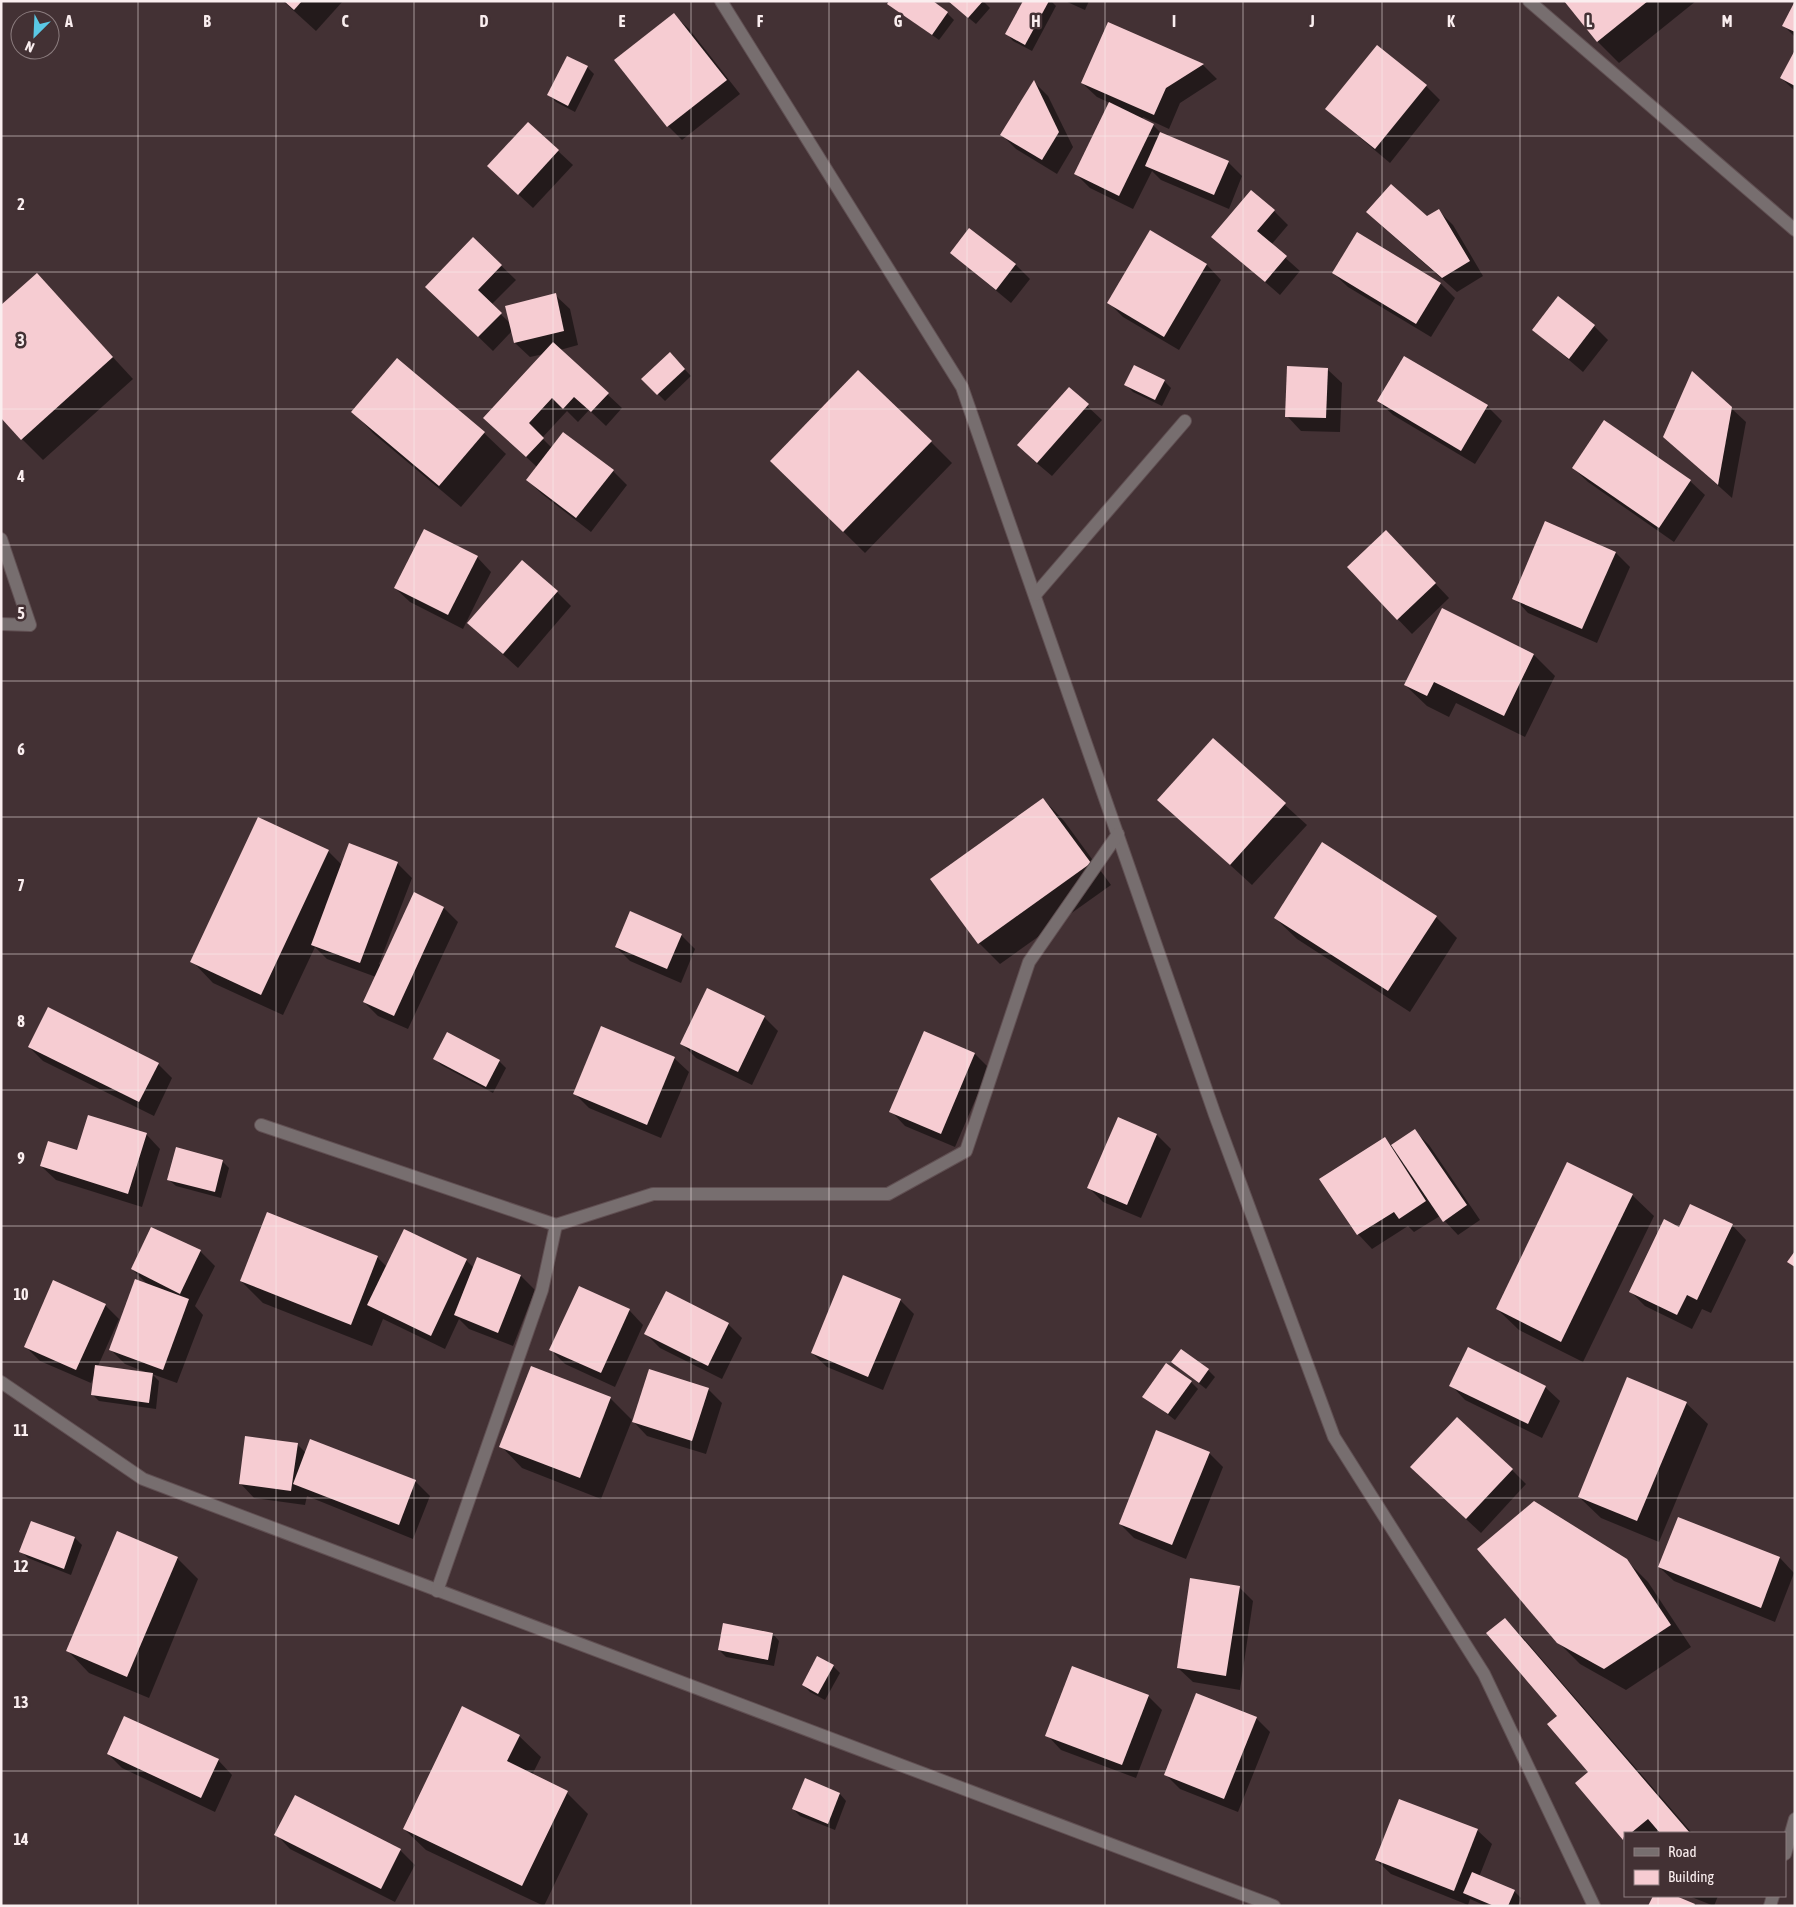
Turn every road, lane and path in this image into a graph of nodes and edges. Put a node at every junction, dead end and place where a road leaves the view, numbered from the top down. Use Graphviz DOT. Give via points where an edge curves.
graph roads {
  1 [pos="721,1"];
  2 [pos="1529,1"];
  3 [pos="1795,230"];
  4 [pos="1185,421"];
  5 [pos="1,540"];
  6 [pos="1035,595"];
  7 [pos="1,624"];
  8 [pos="1118,834"];
  9 [pos="261,1125"];
  10 [pos="556,1225"];
  11 [pos="1,1382"];
  12 [pos="437,1591"];
  13 [pos="1795,1819"];
  14 [pos="1786,1850"];
  15 [pos="1274,1906"];
  16 [pos="1594,1906"];
  1 -- 6 [label="street" via="962,386"];
  2 -- 3 [label="street"];
  4 -- 6 [label="street"];
  5 -- 7 [label="street" via="30,625"];
  6 -- 8 [label="street"];
  8 -- 10 [label="street" via="1029,962 966,1151 888,1194 653,1194"];
  8 -- 16 [label="street" via="1214,1115 1334,1437 1484,1674"];
  9 -- 10 [label="street"];
  10 -- 12 [label="street" via="542,1290"];
  11 -- 12 [label="street" via="143,1479"];
  12 -- 15 [label="street"];
  13 -- 14 [label="street"];
}
